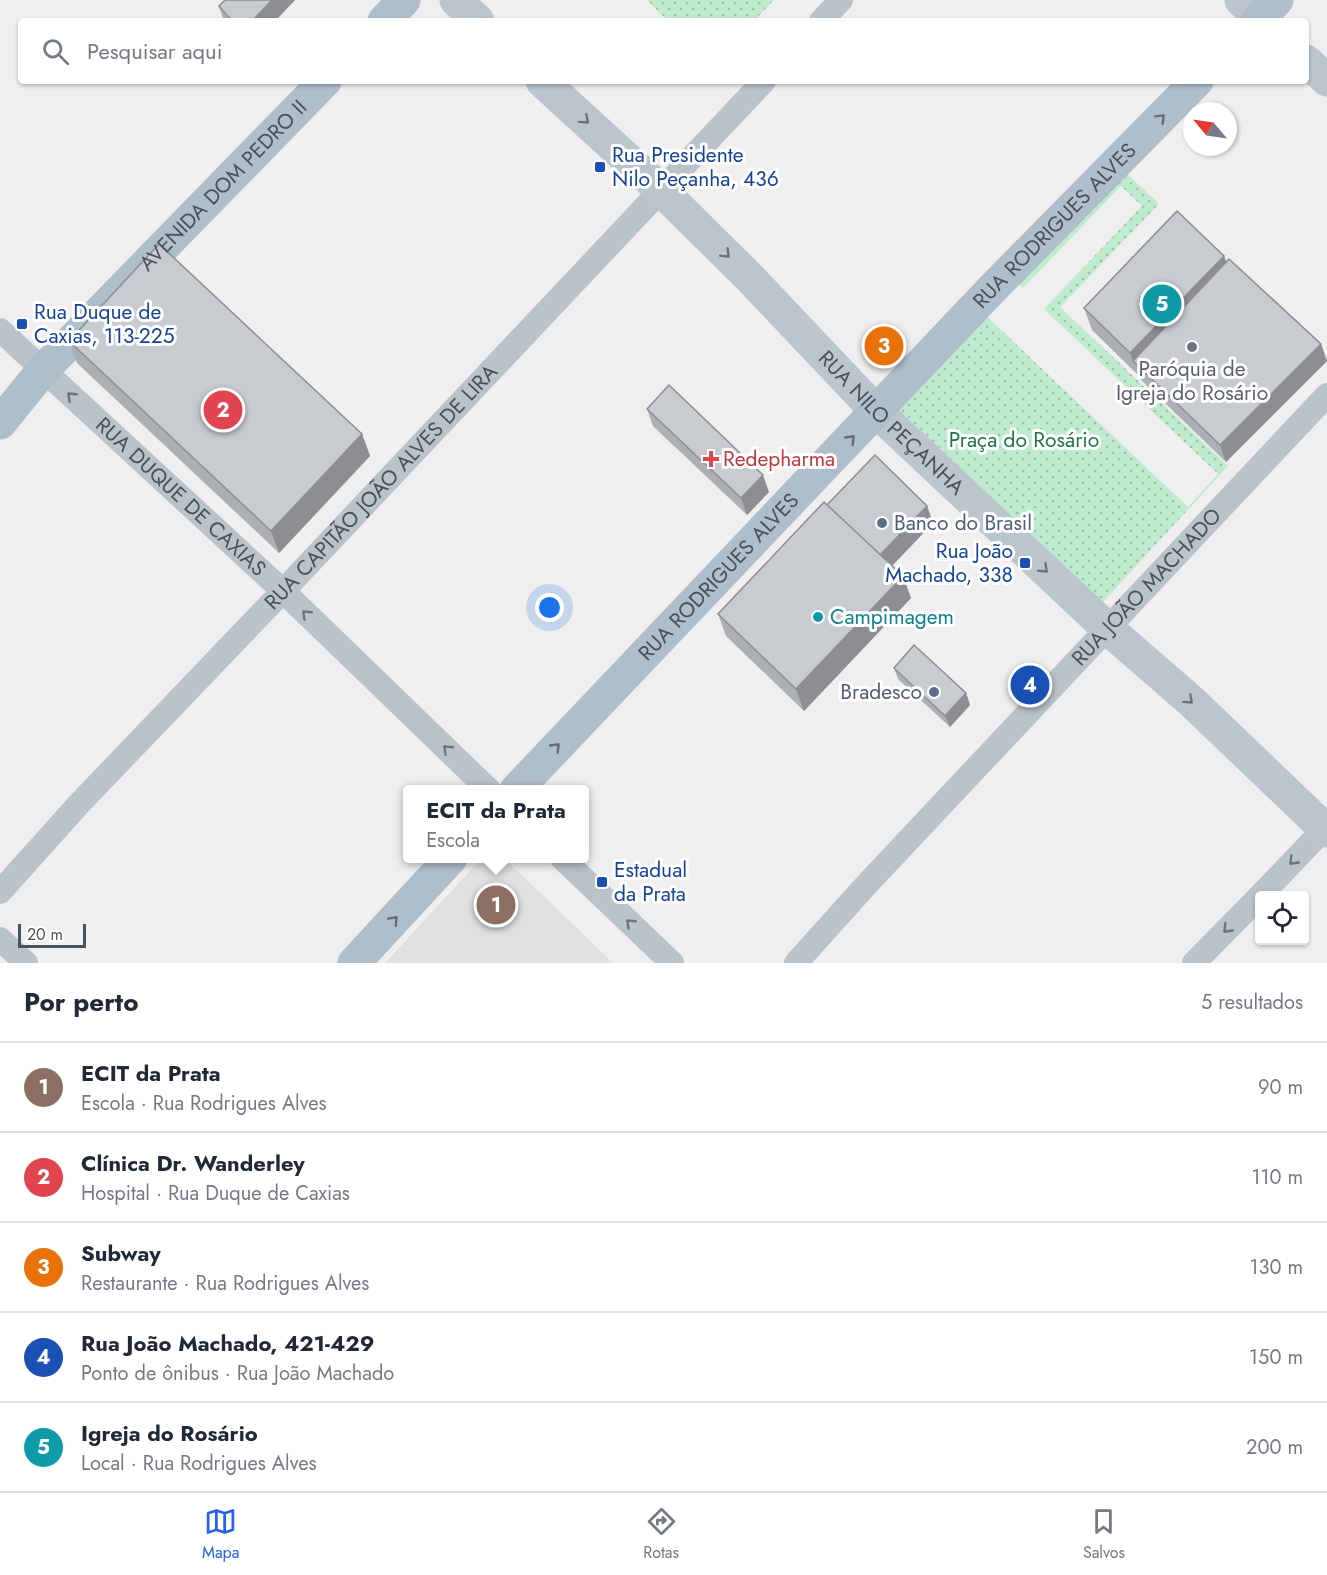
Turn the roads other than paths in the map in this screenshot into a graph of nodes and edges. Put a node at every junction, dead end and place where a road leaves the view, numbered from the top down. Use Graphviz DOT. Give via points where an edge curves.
graph roads {
  1 [pos="404,0"];
  2 [pos="456,0"];
  3 [pos="841,0"];
  4 [pos="387,18"];
  5 [pos="475,18"];
  6 [pos="824,18"];
  7 [pos="1309,64"];
  8 [pos="1327,80"];
  9 [pos="322,84"];
  10 [pos="545,84"];
  11 [pos="761,84"];
  12 [pos="1194,84"];
  13 [pos="660,189"];
  14 [pos="0,330"];
  15 [pos="43,370"];
  16 [pos="1327,395"];
  17 [pos="877,412"];
  18 [pos="0,423"];
  19 [pos="283,591"];
  20 [pos="1108,629"];
  21 [pos="485,785"];
  22 [pos="520,785"];
  23 [pos="1326,828"];
  24 [pos="446,863"];
  25 [pos="567,863"];
  26 [pos="1265,891"];
  27 [pos="0,892"];
  28 [pos="1255,901"];
  29 [pos="0,939"];
  30 [pos="26,963"];
  31 [pos="354,963"];
  32 [pos="672,963"];
  33 [pos="796,963"];
  34 [pos="1194,963"];
  1 -- 4 [label="main road"];
  2 -- 5 [label="street"];
  3 -- 6 [label="street"];
  7 -- 8 [label="street"];
  9 -- 15 [label="main road, AVENIDA DOM PEDRO II"];
  10 -- 13 [label="street, RUA NILO PEÇANHA, one-way"];
  11 -- 13 [label="street, RUA CAPITÃO JOÃO ALVES DE LIRA"];
  17 -- 12 [label="main road, RUA RODRIGUES ALVES, one-way"];
  13 -- 17 [label="street, RUA NILO PEÇANHA, one-way"];
  13 -- 19 [label="street, RUA CAPITÃO JOÃO ALVES DE LIRA"];
  14 -- 15 [label="street, RUA DUQUE DE CAXIAS"];
  15 -- 18 [label="main road, AVENIDA DOM PEDRO II"];
  19 -- 15 [label="street, RUA DUQUE DE CAXIAS, one-way"];
  16 -- 20 [label="street, RUA JOÃO MACHADO"];
  17 -- 20 [label="street, RUA NILO PEÇANHA, one-way"];
  22 -- 17 [label="main road, RUA RODRIGUES ALVES, one-way"];
  21 -- 19 [label="street, RUA DUQUE DE CAXIAS, one-way"];
  19 -- 27 [label="street, RUA CAPITÃO JOÃO ALVES DE LIRA"];
  20 -- 23 [label="street, RUA NILO PEÇANHA, one-way"];
  20 -- 33 [label="street, RUA JOÃO MACHADO"];
  23 -- 26 [label="street, one-way"];
  31 -- 24 [label="main road, one-way"];
  32 -- 25 [label="street, one-way"];
  28 -- 34 [label="street, one-way"];
  29 -- 30 [label="street"];
}
